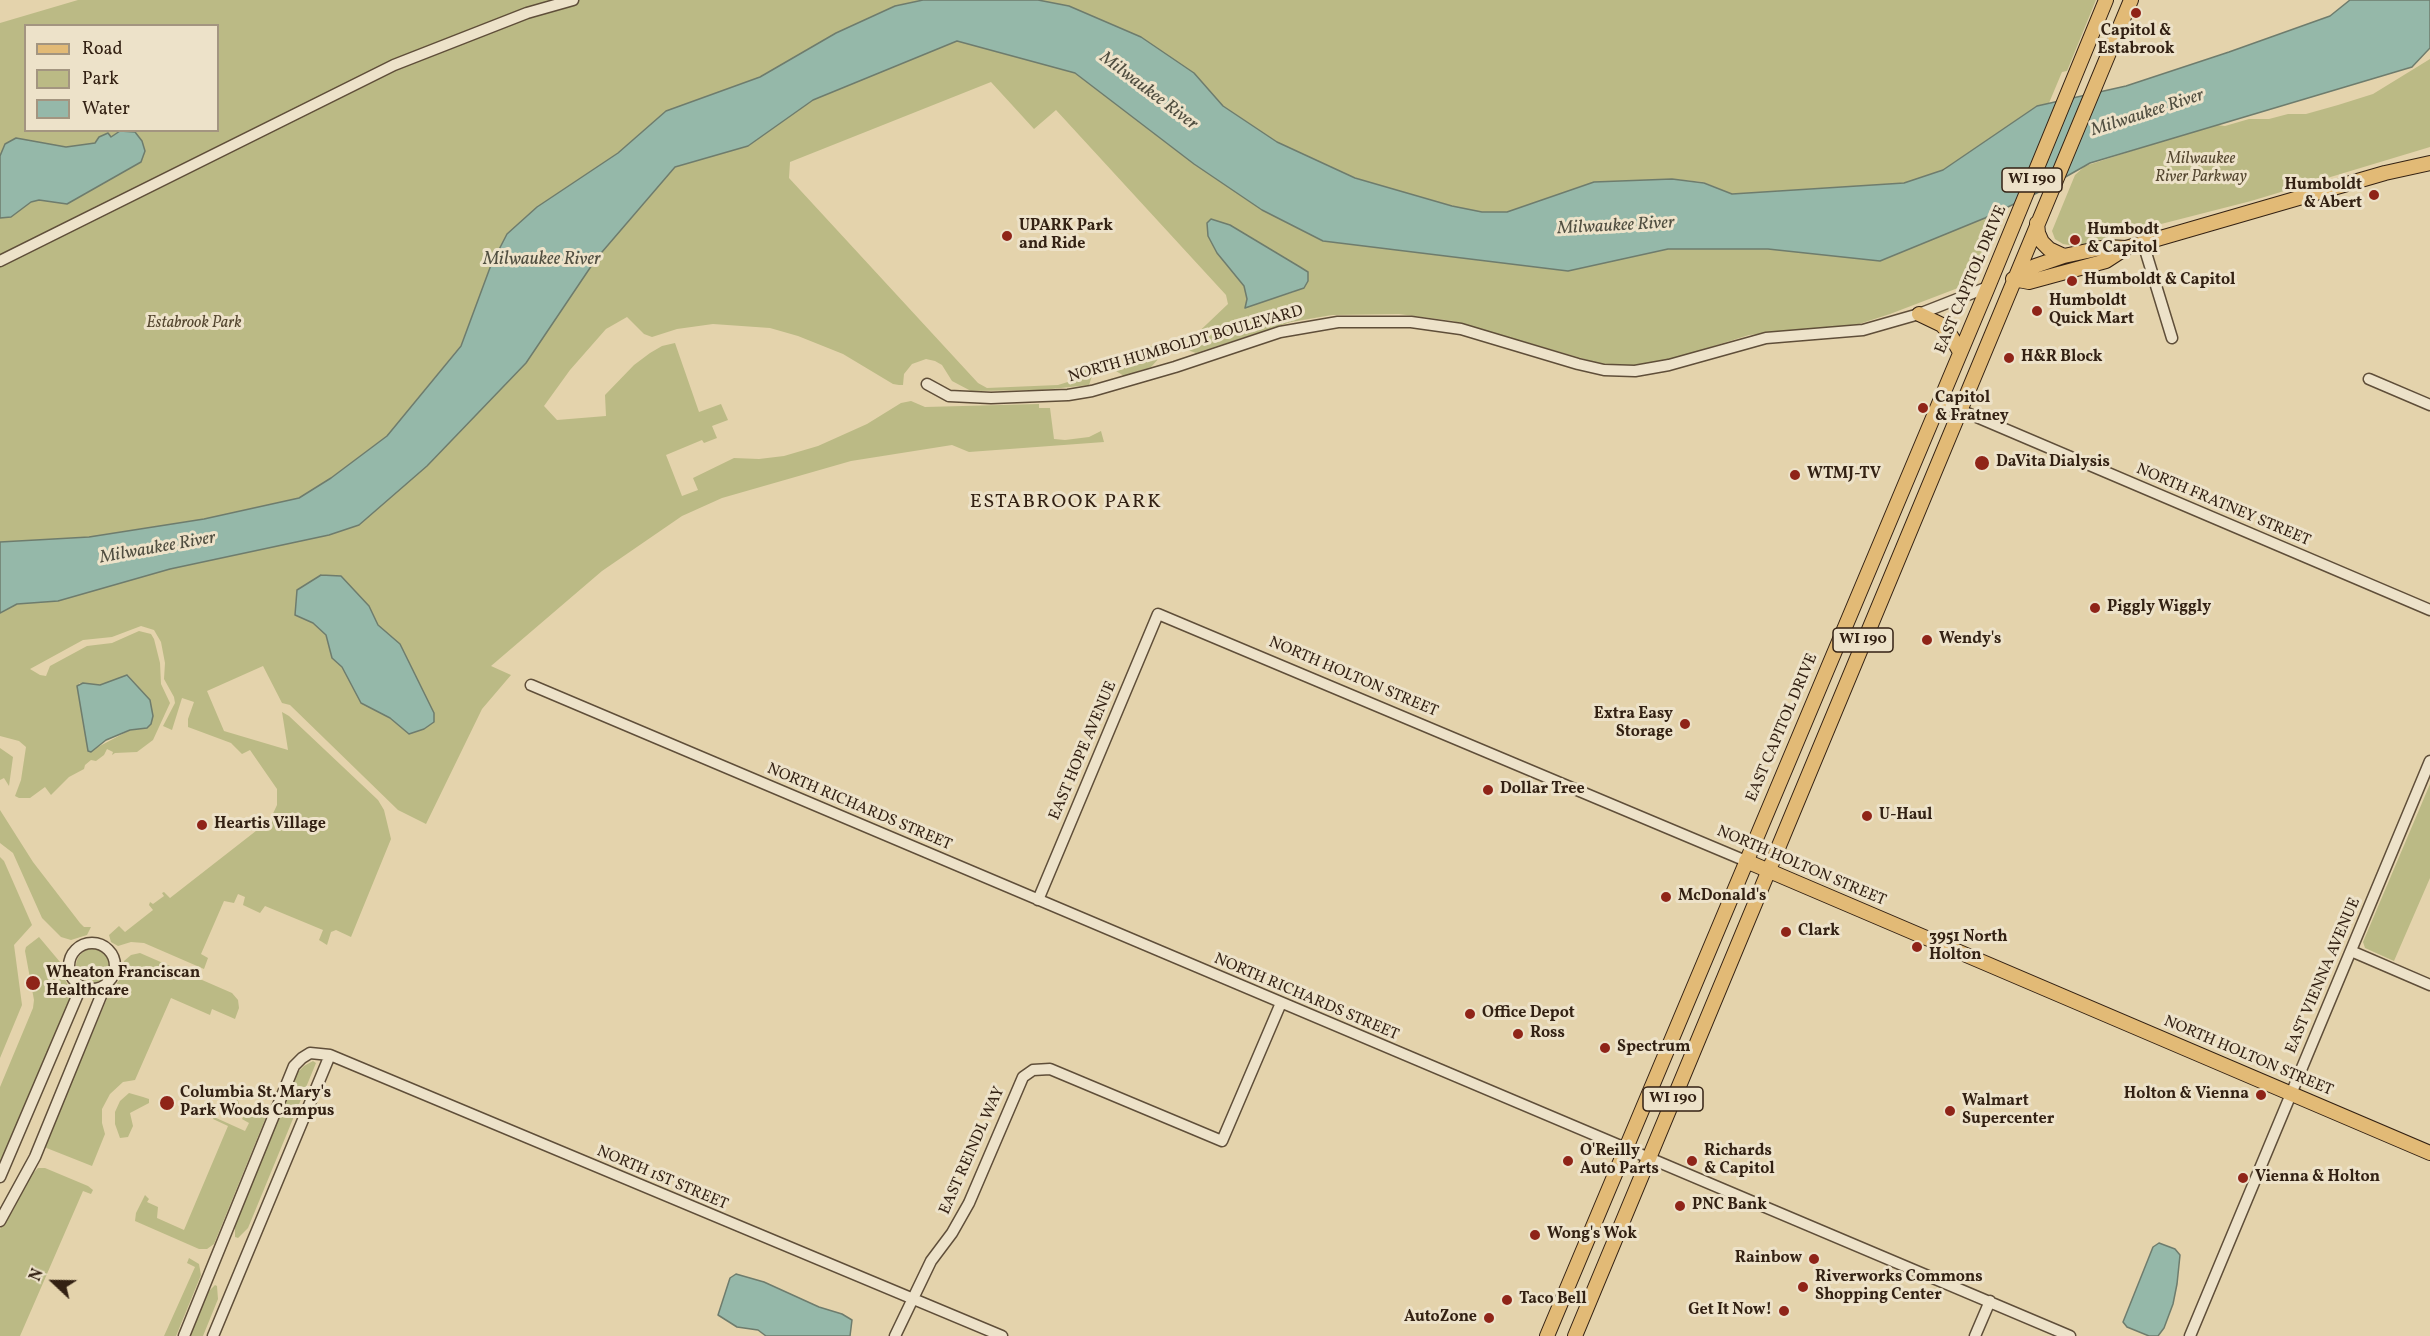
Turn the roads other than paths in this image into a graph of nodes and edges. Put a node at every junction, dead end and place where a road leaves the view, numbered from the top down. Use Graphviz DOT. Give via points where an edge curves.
graph roads {
  1 [pos="573,0"];
  2 [pos="2106,0"];
  3 [pos="2131,0"];
  4 [pos="2430,163"];
  5 [pos="2037,223"];
  6 [pos="2142,243"];
  7 [pos="2127,248"];
  8 [pos="2064,256"];
  9 [pos="0,261"];
  10 [pos="2013,279"];
  11 [pos="1988,287"];
  12 [pos="1919,314"];
  13 [pos="2172,338"];
  14 [pos="1960,352"];
  15 [pos="2369,379"];
  16 [pos="927,384"];
  17 [pos="1939,401"];
  18 [pos="2430,405"];
  19 [pos="1959,410"];
  20 [pos="2430,610"];
  21 [pos="1158,614"];
  22 [pos="531,685"];
  23 [pos="2430,761"];
  24 [pos="1746,861"];
  25 [pos="1768,870"];
  26 [pos="1038,900"];
  27 [pos="2351,951"];
  28 [pos="2430,985"];
  29 [pos="105,986"];
  30 [pos="81,987"];
  31 [pos="1281,1004"];
  32 [pos="330,1055"];
  33 [pos="2291,1093"];
  34 [pos="1625,1148"];
  35 [pos="2430,1153"];
  36 [pos="1649,1158"];
  37 [pos="0,1177"];
  38 [pos="0,1221"];
  39 [pos="913,1299"];
  40 [pos="1990,1301"];
  41 [pos="184,1336"];
  42 [pos="213,1336"];
  43 [pos="895,1336"];
  44 [pos="1002,1336"];
  45 [pos="1547,1336"];
  46 [pos="1575,1336"];
  47 [pos="1976,1336"];
  48 [pos="2070,1336"];
  49 [pos="2190,1336"];
  1 -- 9 [label="street" via="394,65"];
  2 -- 11 [label="main road, EAST CAPITOL DRIVE / WI 190"];
  3 -- 5 [label="main road, WI 190"];
  4 -- 6 [label="main road, NORTH HUMBOLDT BOULEVARD"];
  5 -- 8 [label="main road" via="2042,242"];
  5 -- 10 [label="main road, WI 190"];
  6 -- 7 [label="main road, NORTH HUMBOLDT BOULEVARD"];
  6 -- 13 [label="street"];
  7 -- 8 [label="main road, NORTH HUMBOLDT BOULEVARD" via="2106,247"];
  7 -- 10 [label="main road, NORTH HUMBOLDT BOULEVARD" via="2106,261 2029,282"];
  8 -- 10 [label="main road, NORTH HUMBOLDT BOULEVARD"];
  10 -- 11 [label="main road, NORTH HUMBOLDT BOULEVARD"];
  10 -- 19 [label="main road, WI 190"];
  11 -- 12 [label="street, NORTH HUMBOLDT BOULEVARD"];
  11 -- 14 [label="main road, EAST CAPITOL DRIVE / WI 190"];
  12 -- 14 [label="main road" via="1942,325"];
  12 -- 16 [label="street, NORTH HUMBOLDT BOULEVARD" via="1863,330 1750,341 1635,371 1578,364 1461,329 1411,322 1338,322 1280,332 1092,391 1068,395 949,396"];
  14 -- 17 [label="main road, EAST CAPITOL DRIVE / WI 190"];
  15 -- 18 [label="street"];
  17 -- 19 [label="street, NORTH FRATNEY STREET"];
  17 -- 24 [label="main road, EAST CAPITOL DRIVE / WI 190"];
  19 -- 20 [label="street, NORTH FRATNEY STREET"];
  19 -- 25 [label="main road, WI 190"];
  21 -- 24 [label="street, NORTH HOLTON STREET"];
  21 -- 26 [label="street, EAST HOPE AVENUE"];
  22 -- 26 [label="street, NORTH RICHARDS STREET"];
  23 -- 27 [label="street, EAST VIENNA AVENUE"];
  24 -- 25 [label="main road, NORTH HOLTON STREET"];
  24 -- 34 [label="main road, EAST CAPITOL DRIVE / WI 190"];
  25 -- 33 [label="main road, NORTH HOLTON STREET"];
  25 -- 36 [label="main road, WI 190"];
  26 -- 31 [label="street, NORTH RICHARDS STREET"];
  27 -- 28 [label="street"];
  27 -- 33 [label="street, EAST VIENNA AVENUE"];
  29 -- 30 [label="street"];
  29 -- 30 [label="street" via="115,971 114,957 104,946 91,943 78,948 69,960 70,975"];
  29 -- 38 [label="street" via="35,1156"];
  30 -- 37 [label="street"];
  31 -- 34 [label="street, NORTH RICHARDS STREET"];
  31 -- 39 [label="street, EAST REINDL WAY" via="1222,1141 1050,1069 1033,1070 1023,1077 969,1203 931,1261"];
  32 -- 39 [label="street, NORTH 1ST STREET"];
  32 -- 41 [label="street, NORTH 1ST STREET" via="310,1053 294,1066"];
  32 -- 42 [label="street"];
  33 -- 35 [label="main road, NORTH HOLTON STREET"];
  33 -- 49 [label="street, EAST VIENNA AVENUE"];
  34 -- 36 [label="street, NORTH RICHARDS STREET"];
  34 -- 45 [label="main road, EAST CAPITOL DRIVE / WI 190"];
  36 -- 40 [label="street, NORTH RICHARDS STREET"];
  36 -- 46 [label="main road, WI 190"];
  39 -- 43 [label="street, EAST REINDL WAY"];
  39 -- 44 [label="street, NORTH 1ST STREET"];
  40 -- 47 [label="street"];
  40 -- 48 [label="street, NORTH RICHARDS STREET"];
}
